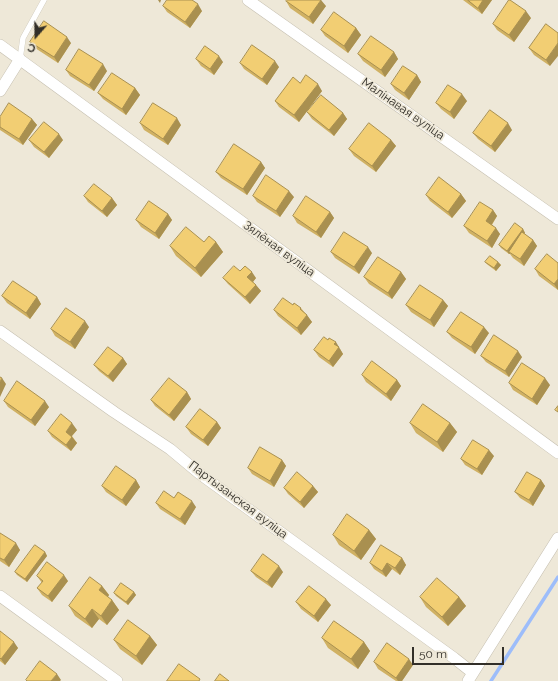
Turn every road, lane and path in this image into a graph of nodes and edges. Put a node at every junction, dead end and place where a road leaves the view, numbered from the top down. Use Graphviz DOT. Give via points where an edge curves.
graph roads {
  1 [pos="44,0"];
  2 [pos="248,0"];
  3 [pos="0,45"];
  4 [pos="20,59"];
  5 [pos="0,91"];
  6 [pos="558,219"];
  7 [pos="0,331"];
  8 [pos="558,453"];
  9 [pos="558,538"];
  10 [pos="0,596"];
  11 [pos="471,677"];
  12 [pos="117,681"];
  1 -- 4 [label="lane" via="23,38"];
  2 -- 6 [label="street, Малінавая вуліца"];
  3 -- 4 [label="street, Зялёная вуліца"];
  4 -- 5 [label="street"];
  4 -- 8 [label="street, Зялёная вуліца"];
  7 -- 11 [label="street, Партызанская вуліца" via="170,449 200,474 454,658"];
  9 -- 11 [label="street"];
  10 -- 12 [label="street"];
}
